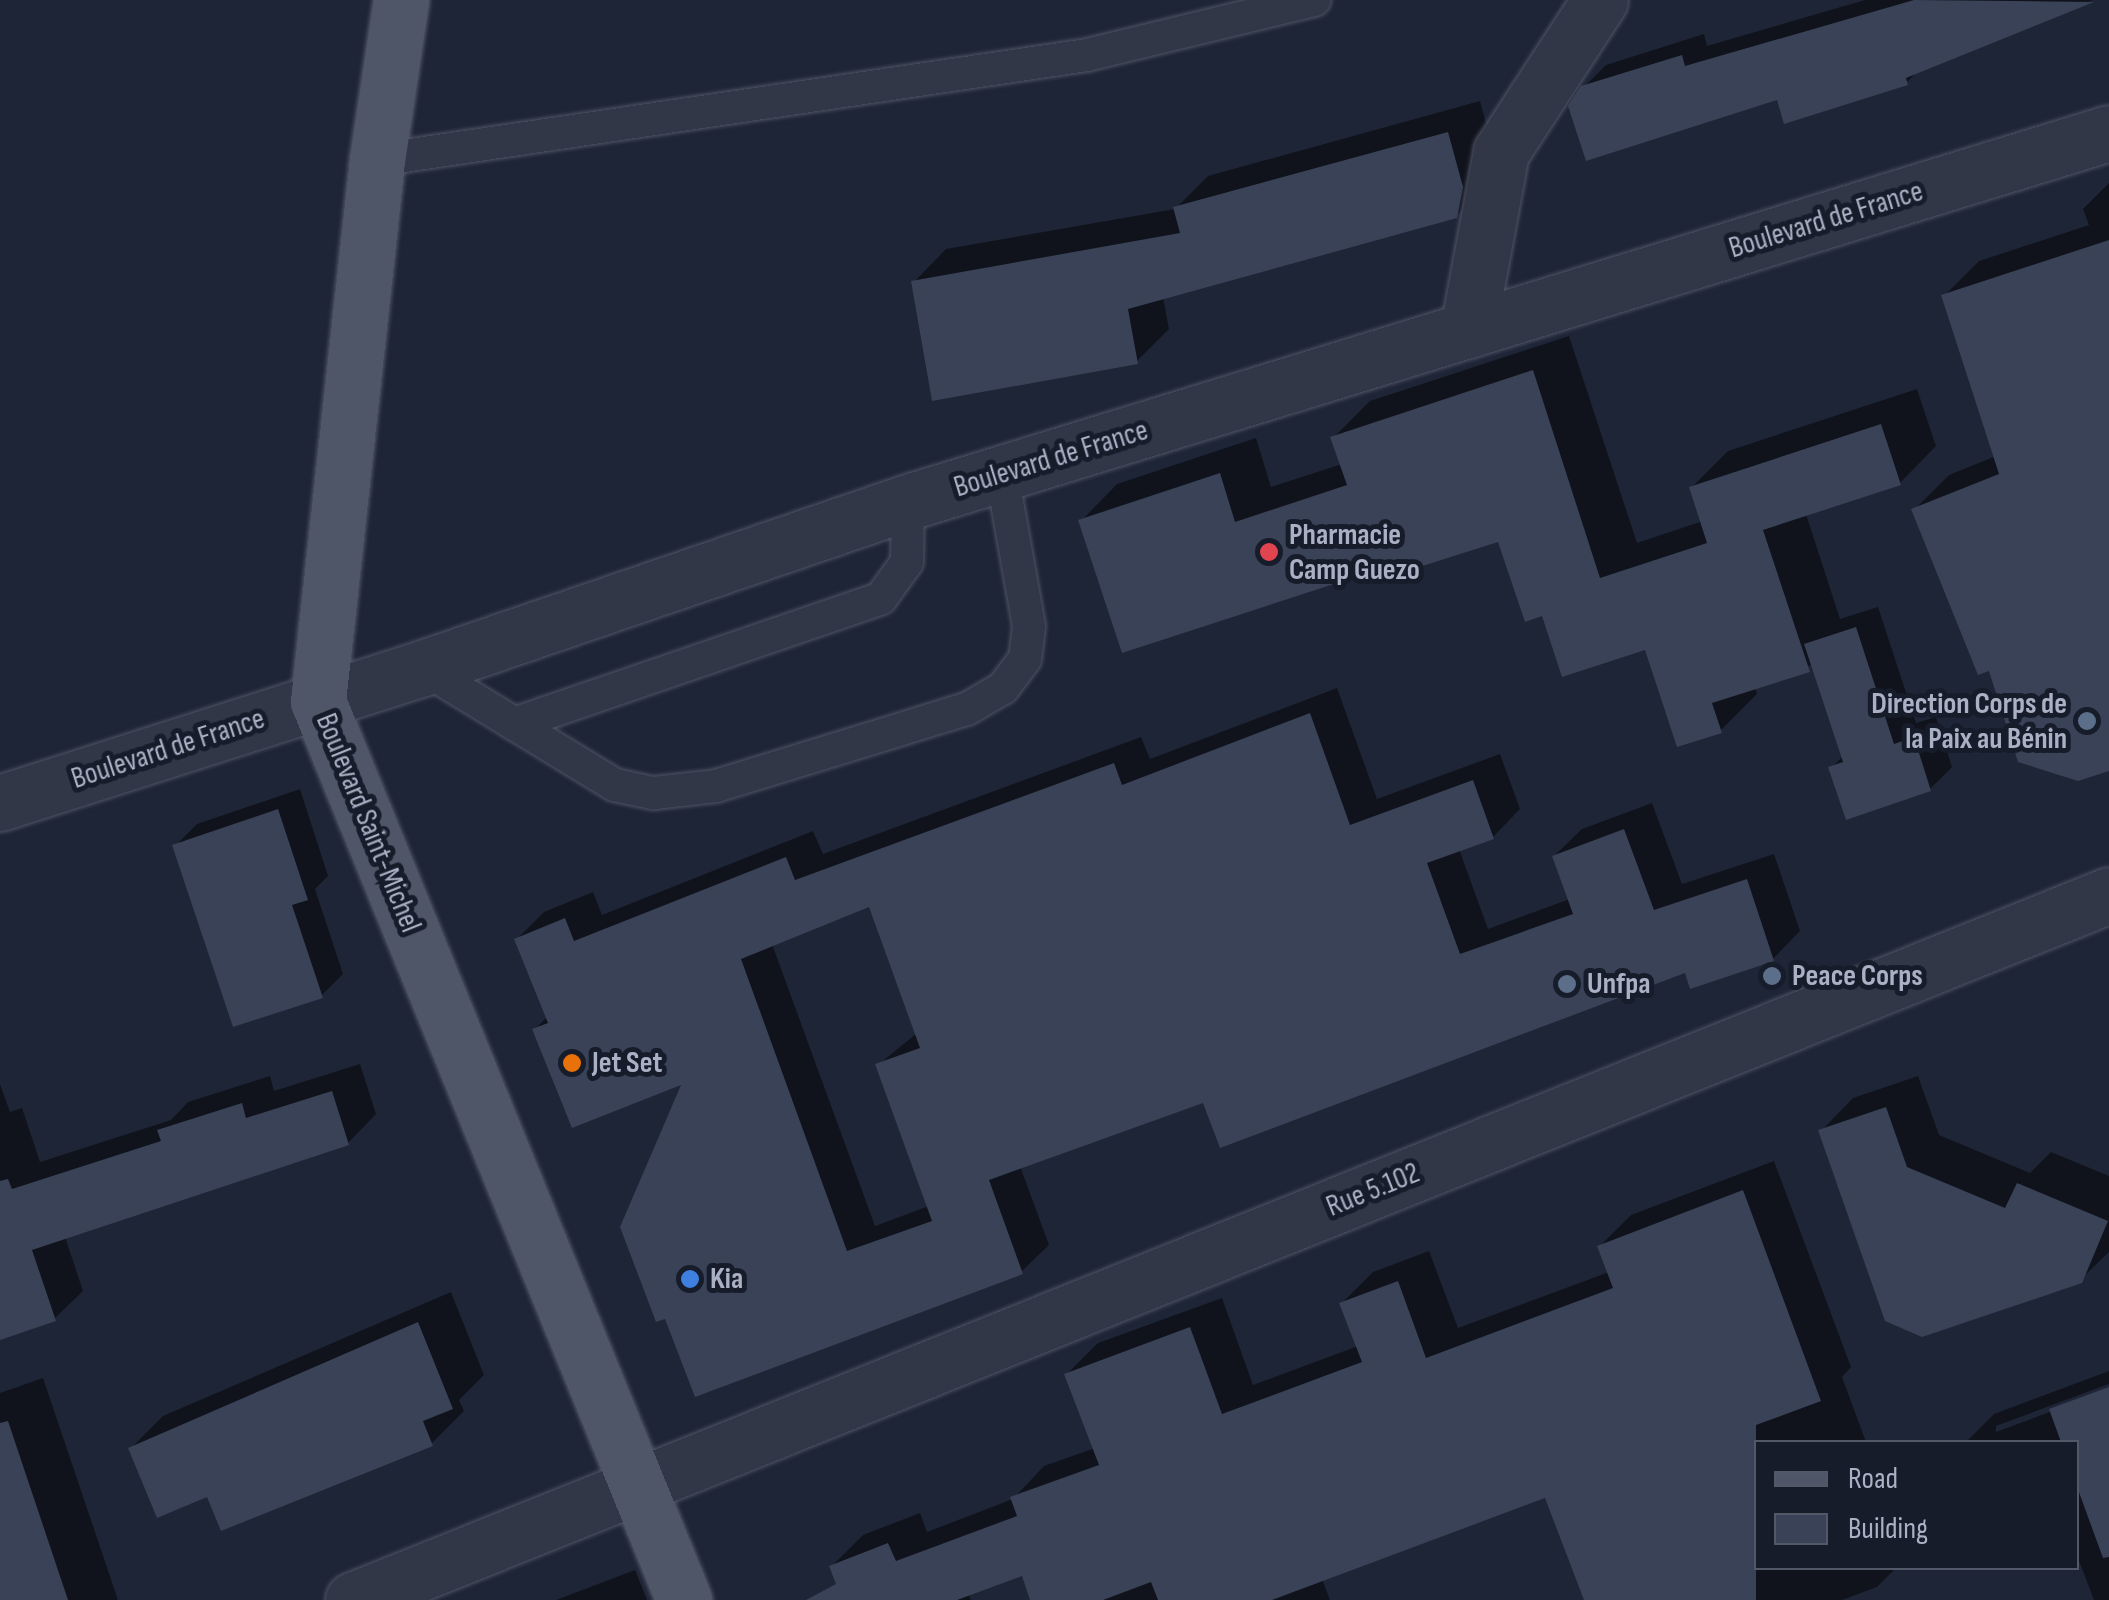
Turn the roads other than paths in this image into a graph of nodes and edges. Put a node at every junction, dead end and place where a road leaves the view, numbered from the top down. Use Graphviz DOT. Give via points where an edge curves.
graph roads {
  1 [pos="401,0"];
  2 [pos="1314,0"];
  3 [pos="1600,0"];
  4 [pos="2109,133"];
  5 [pos="376,160"];
  6 [pos="1468,330"];
  7 [pos="1002,474"];
  8 [pos="908,502"];
  9 [pos="423,668"];
  10 [pos="318,700"];
  11 [pos="514,724"];
  12 [pos="0,803"];
  13 [pos="2109,895"];
  14 [pos="636,1484"];
  15 [pos="352,1600"];
  16 [pos="684,1600"];
  1 -- 5 [label="main road, Boulevard Saint-Michel"];
  2 -- 5 [label="lane" via="1087,55"];
  3 -- 6 [label="street" via="1501,152"];
  4 -- 6 [label="street, Boulevard de France"];
  5 -- 10 [label="main road, Boulevard Saint-Michel"];
  6 -- 7 [label="street, Boulevard de France"];
  7 -- 8 [label="street, Boulevard de France"];
  7 -- 11 [label="lane" via="1029,626 1024,659 1003,688 967,708 716,786 654,793 615,786"];
  8 -- 9 [label="street, Boulevard de France"];
  8 -- 11 [label="lane" via="907,562 881,598"];
  9 -- 10 [label="street, Boulevard de France"];
  9 -- 11 [label="lane"];
  10 -- 12 [label="street, Boulevard de France"];
  10 -- 14 [label="main road, Boulevard Saint-Michel"];
  13 -- 14 [label="street, Rue 5.102"];
  14 -- 15 [label="street, Rue 5.102"];
  14 -- 16 [label="main road, Boulevard Saint-Michel"];
}
